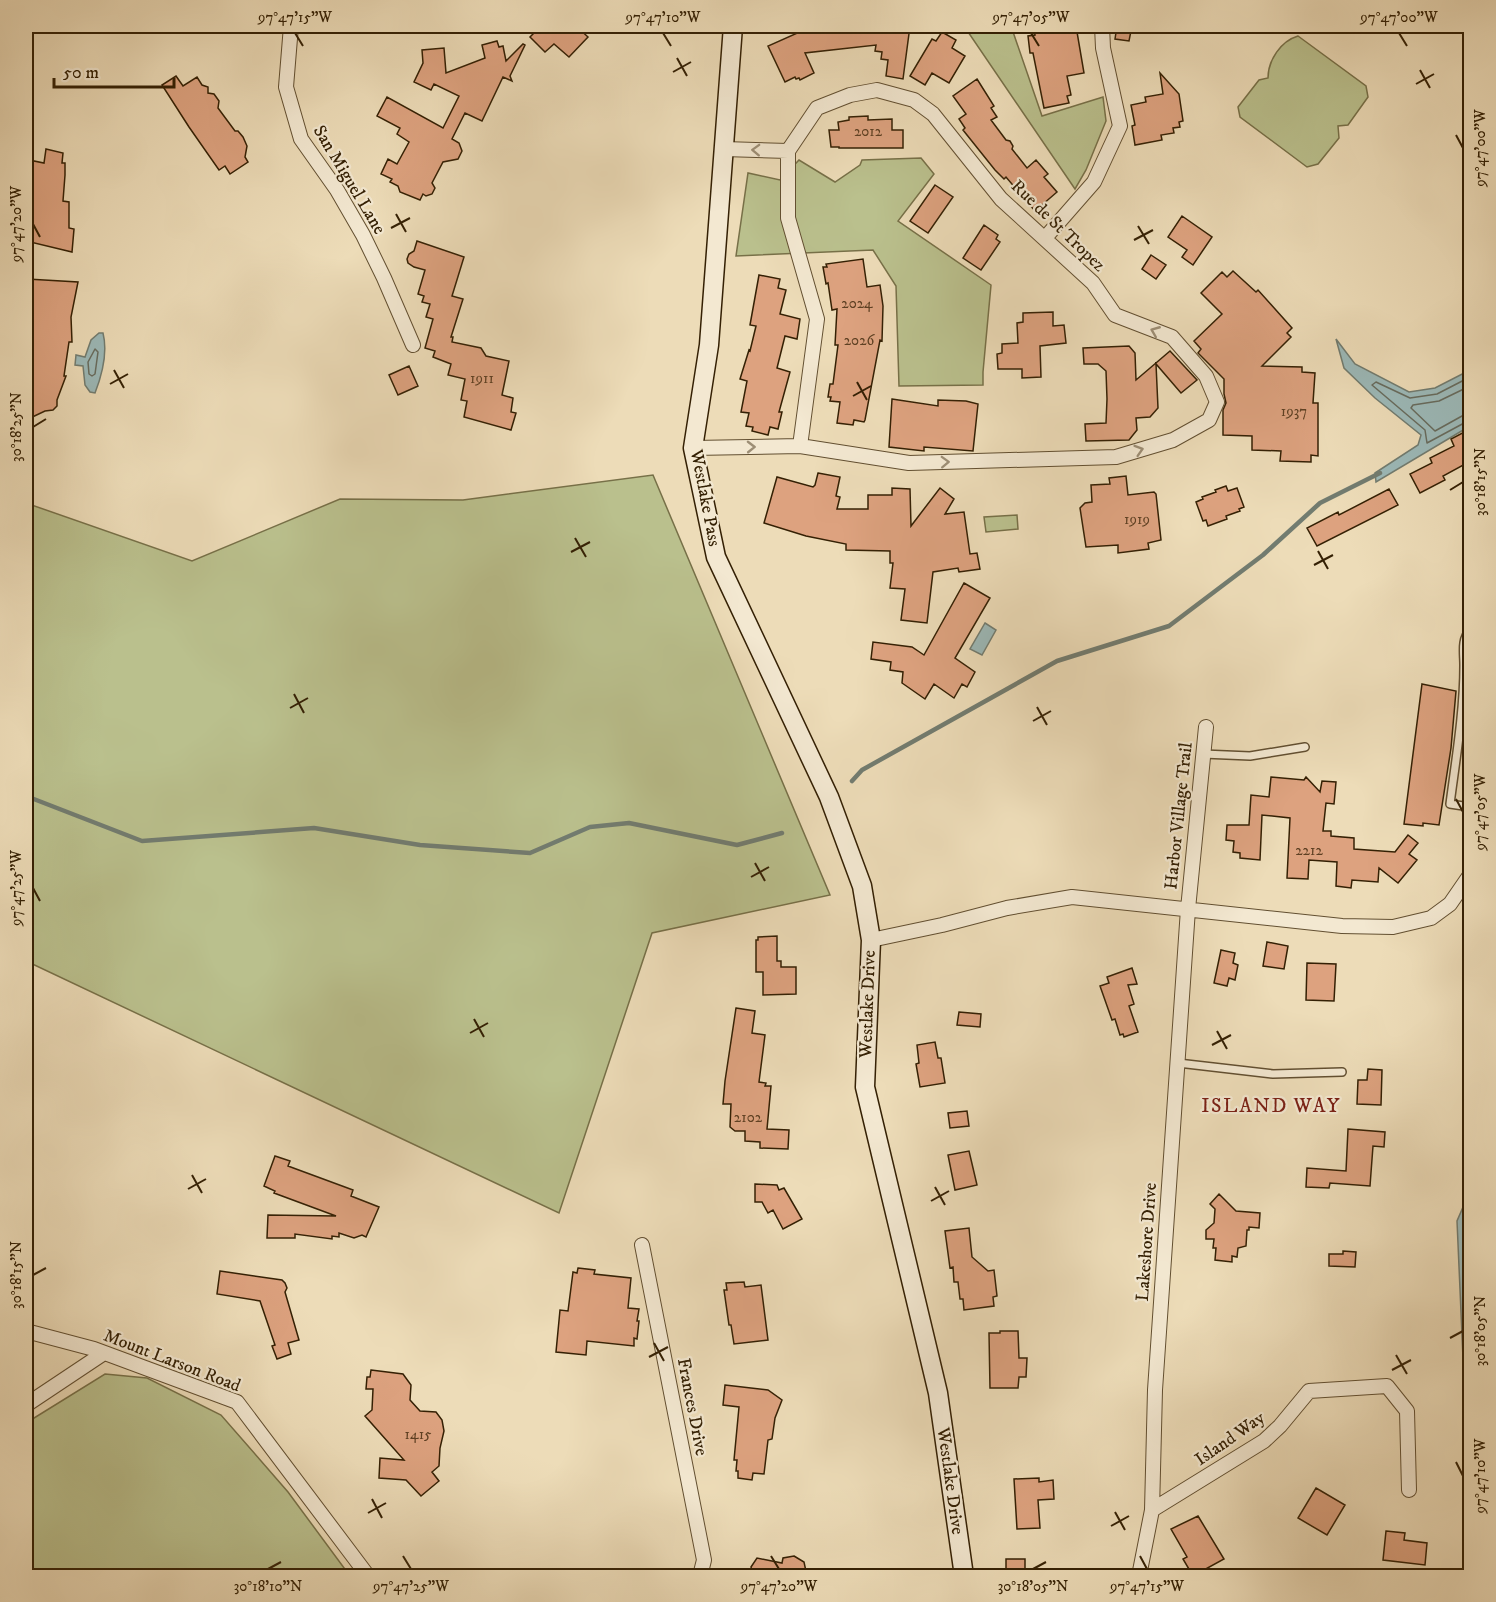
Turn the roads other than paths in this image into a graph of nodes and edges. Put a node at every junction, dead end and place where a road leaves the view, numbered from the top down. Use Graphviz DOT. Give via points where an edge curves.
graph roads {
  1 [pos="291,26"];
  2 [pos="733,26"];
  3 [pos="1102,26"];
  4 [pos="724,149"];
  5 [pos="788,151"];
  6 [pos="1045,238"];
  7 [pos="412,345"];
  8 [pos="800,446"];
  9 [pos="693,448"];
  10 [pos="1470,630"];
  11 [pos="1206,727"];
  12 [pos="1305,747"];
  13 [pos="1203,754"];
  14 [pos="1470,807"];
  15 [pos="1470,875"];
  16 [pos="1188,909"];
  17 [pos="871,940"];
  18 [pos="1178,1063"];
  19 [pos="1342,1072"];
  20 [pos="642,1245"];
  21 [pos="26,1331"];
  22 [pos="104,1353"];
  23 [pos="26,1405"];
  24 [pos="1409,1490"];
  25 [pos="1152,1510"];
  26 [pos="368,1576"];
  27 [pos="700,1576"];
  28 [pos="964,1576"];
  29 [pos="1139,1576"];
  1 -- 7 [label="street, San Miguel Lane" via="286,87 301,140 363,235"];
  2 -- 4 [label="street, Westlake Pass"];
  3 -- 6 [label="street" via="1102,48 1120,126 1094,182"];
  5 -- 4 [label="street, one-way"];
  4 -- 9 [label="street, Westlake Pass" via="709,345"];
  5 -- 6 [label="street, Rue de St Tropez" via="817,108 850,94 877,90 914,100 933,114 1001,199"];
  5 -- 8 [label="street" via="788,218 817,319"];
  8 -- 6 [label="street, Rue de St Tropez, one-way" via="909,463 1116,457 1173,440 1209,420 1217,402 1206,376 1189,356 1172,338 1115,315 1093,283"];
  9 -- 8 [label="street, Rue de St Tropez, one-way"];
  9 -- 17 [label="street, Westlake Pass" via="716,556 829,797 862,886"];
  10 -- 14 [label="lane" via="1464,643 1464,692 1450,804"];
  11 -- 13 [label="street, Harbor Village Trail"];
  12 -- 13 [label="lane" via="1250,756"];
  13 -- 16 [label="street, Harbor Village Trail"];
  15 -- 16 [label="street, Westlake Drive" via="1450,904 1431,918 1393,927 1342,926"];
  16 -- 17 [label="street, Westlake Drive" via="1071,897"];
  16 -- 18 [label="street, Lakeshore Drive"];
  17 -- 28 [label="street, Westlake Drive" via="865,1087 938,1393"];
  18 -- 19 [label="lane" via="1273,1074"];
  18 -- 25 [label="street, Lakeshore Drive" via="1155,1390"];
  20 -- 27 [label="street, Frances Drive" via="704,1560"];
  21 -- 22 [label="street, Mount Larson Road"];
  22 -- 23 [label="street"];
  22 -- 26 [label="street, Mount Larson Road" via="237,1402"];
  24 -- 25 [label="street, Island Way" via="1407,1411 1387,1386 1309,1391 1264,1441"];
  25 -- 29 [label="street, Lakeshore Drive"];
}
